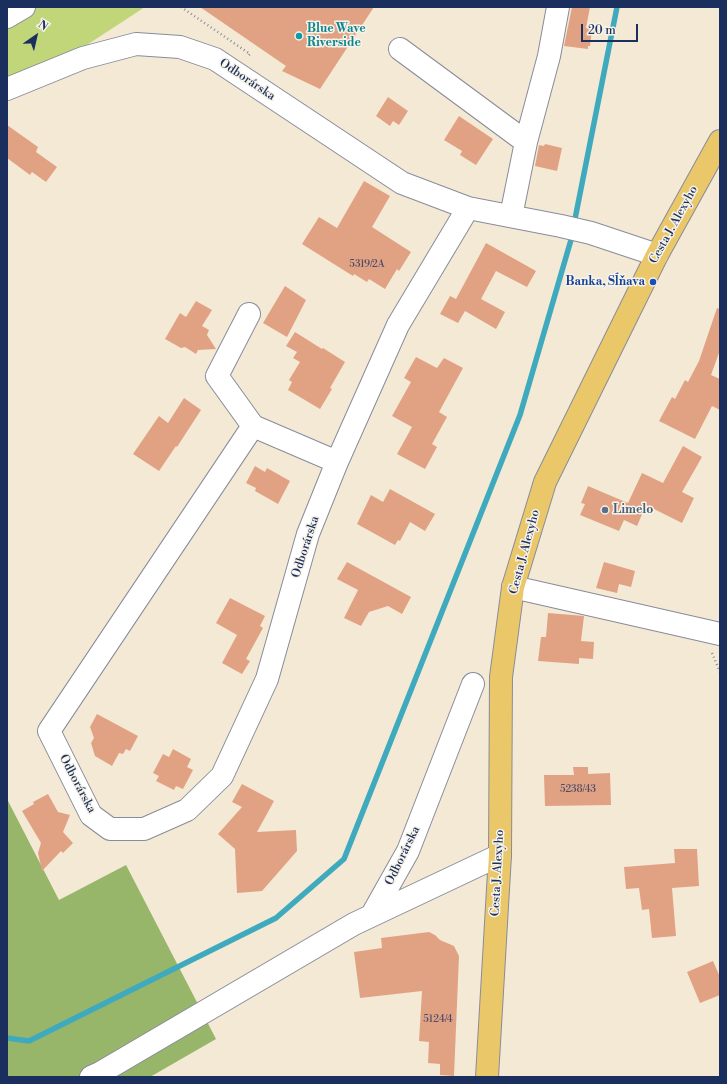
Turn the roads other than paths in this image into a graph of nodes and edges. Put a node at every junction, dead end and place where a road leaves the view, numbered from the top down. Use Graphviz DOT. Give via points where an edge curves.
graph roads {
  1 [pos="24,7"];
  2 [pos="558,7"];
  3 [pos="7,18"];
  4 [pos="400,49"];
  5 [pos="7,88"];
  6 [pos="720,141"];
  7 [pos="526,142"];
  8 [pos="468,208"];
  9 [pos="511,216"];
  10 [pos="657,255"];
  11 [pos="249,314"];
  12 [pos="253,426"];
  13 [pos="337,462"];
  14 [pos="514,587"];
  15 [pos="720,634"];
  16 [pos="473,684"];
  17 [pos="500,855"];
  18 [pos="372,915"];
  19 [pos="91,1077"];
  20 [pos="487,1077"];
  1 -- 3 [label="lane"];
  2 -- 7 [label="lane" via="549,56"];
  4 -- 7 [label="lane"];
  5 -- 8 [label="lane, Odborárska" via="83,58 136,44 180,47 215,59 402,183"];
  6 -- 10 [label="main road, Cesta J. Alexyho"];
  7 -- 9 [label="lane"];
  8 -- 9 [label="lane, Odborárska"];
  8 -- 13 [label="lane, Odborárska" via="398,325"];
  9 -- 10 [label="lane, Odborárska" via="592,233"];
  10 -- 14 [label="main road, Cesta J. Alexyho" via="545,482"];
  11 -- 12 [label="lane" via="217,376"];
  12 -- 13 [label="lane"];
  12 -- 13 [label="lane, Odborárska" via="49,731 91,815 110,829 144,829 187,810 222,776 267,679 308,534"];
  14 -- 15 [label="lane"];
  14 -- 17 [label="main road, Cesta J. Alexyho" via="502,677"];
  16 -- 18 [label="lane, Odborárska" via="408,851"];
  17 -- 18 [label="lane, Odborárska"];
  17 -- 20 [label="main road, Cesta J. Alexyho"];
  18 -- 19 [label="lane, Odborárska"];
}
